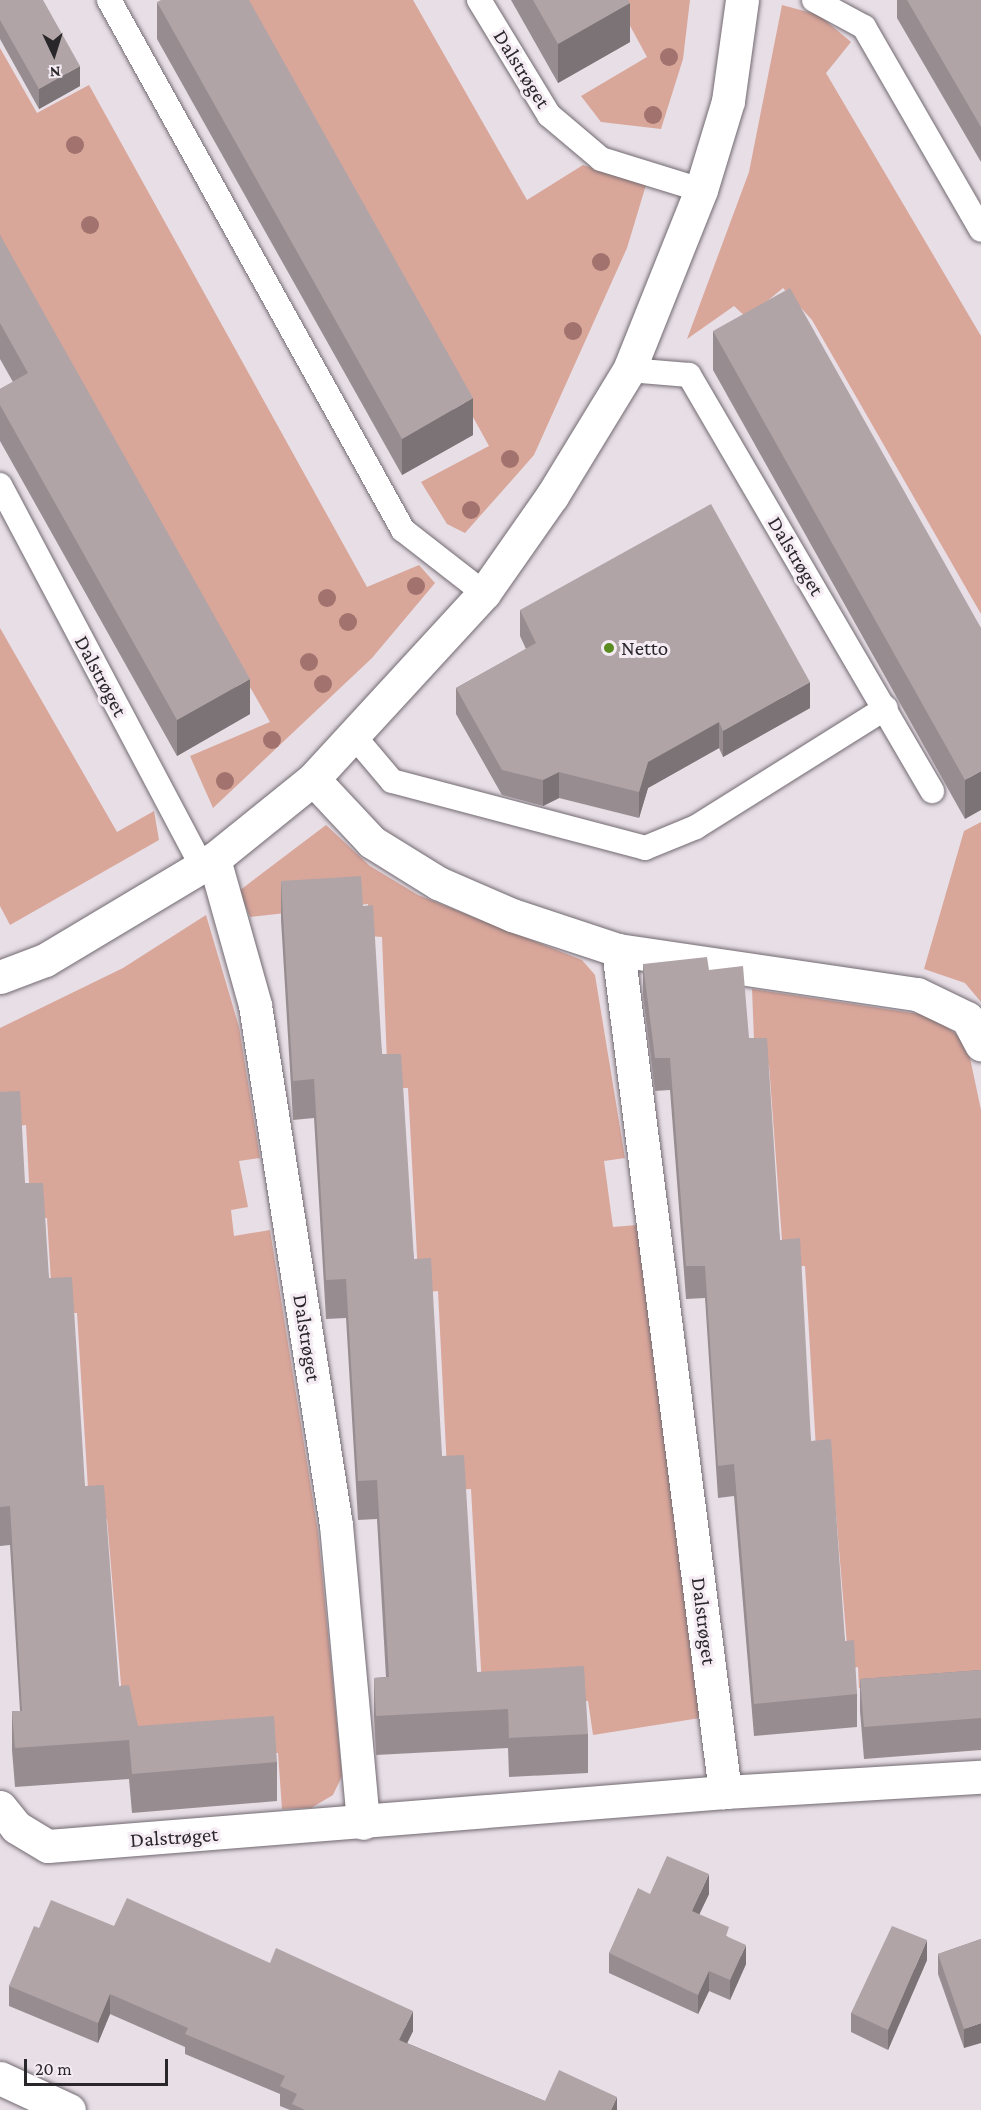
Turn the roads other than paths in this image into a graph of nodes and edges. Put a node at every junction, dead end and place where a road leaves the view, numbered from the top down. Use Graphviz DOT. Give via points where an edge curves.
graph roads {
  1 [pos="110,0"];
  2 [pos="480,0"];
  3 [pos="742,0"];
  4 [pos="814,0"];
  5 [pos="701,190"];
  6 [pos="981,230"];
  7 [pos="629,370"];
  8 [pos="0,485"];
  9 [pos="484,593"];
  10 [pos="886,708"];
  11 [pos="353,735"];
  12 [pos="313,779"];
  13 [pos="932,791"];
  14 [pos="208,863"];
  15 [pos="618,950"];
  16 [pos="0,978"];
  17 [pos="981,1044"];
  18 [pos="981,1777"];
  19 [pos="726,1792"];
  20 [pos="0,1807"];
  21 [pos="363,1823"];
  22 [pos="0,2078"];
  23 [pos="69,2110"];
  1 -- 9 [label="lane" via="403,530"];
  2 -- 5 [label="lane, Dalstrøget" via="549,115 601,159"];
  3 -- 5 [label="street" via="728,101"];
  4 -- 6 [label="lane" via="864,27"];
  5 -- 7 [label="street"];
  7 -- 9 [label="street" via="552,496"];
  7 -- 10 [label="lane, Dalstrøget" via="689,375"];
  8 -- 14 [label="lane, Dalstrøget"];
  9 -- 11 [label="street"];
  10 -- 11 [label="lane" via="696,827 645,848 392,782"];
  10 -- 13 [label="lane, Dalstrøget"];
  11 -- 12 [label="street"];
  12 -- 14 [label="street"];
  12 -- 15 [label="street" via="372,842 438,883 512,915"];
  14 -- 16 [label="street" via="45,960"];
  14 -- 21 [label="street, Dalstrøget" via="255,1005 336,1526"];
  15 -- 17 [label="street" via="917,994 967,1018"];
  15 -- 19 [label="street, Dalstrøget"];
  18 -- 19 [label="street, Dalstrøget"];
  19 -- 21 [label="street, Dalstrøget"];
  20 -- 21 [label="street, Dalstrøget" via="16,1827 48,1846"];
  22 -- 23 [label="street"];
}
